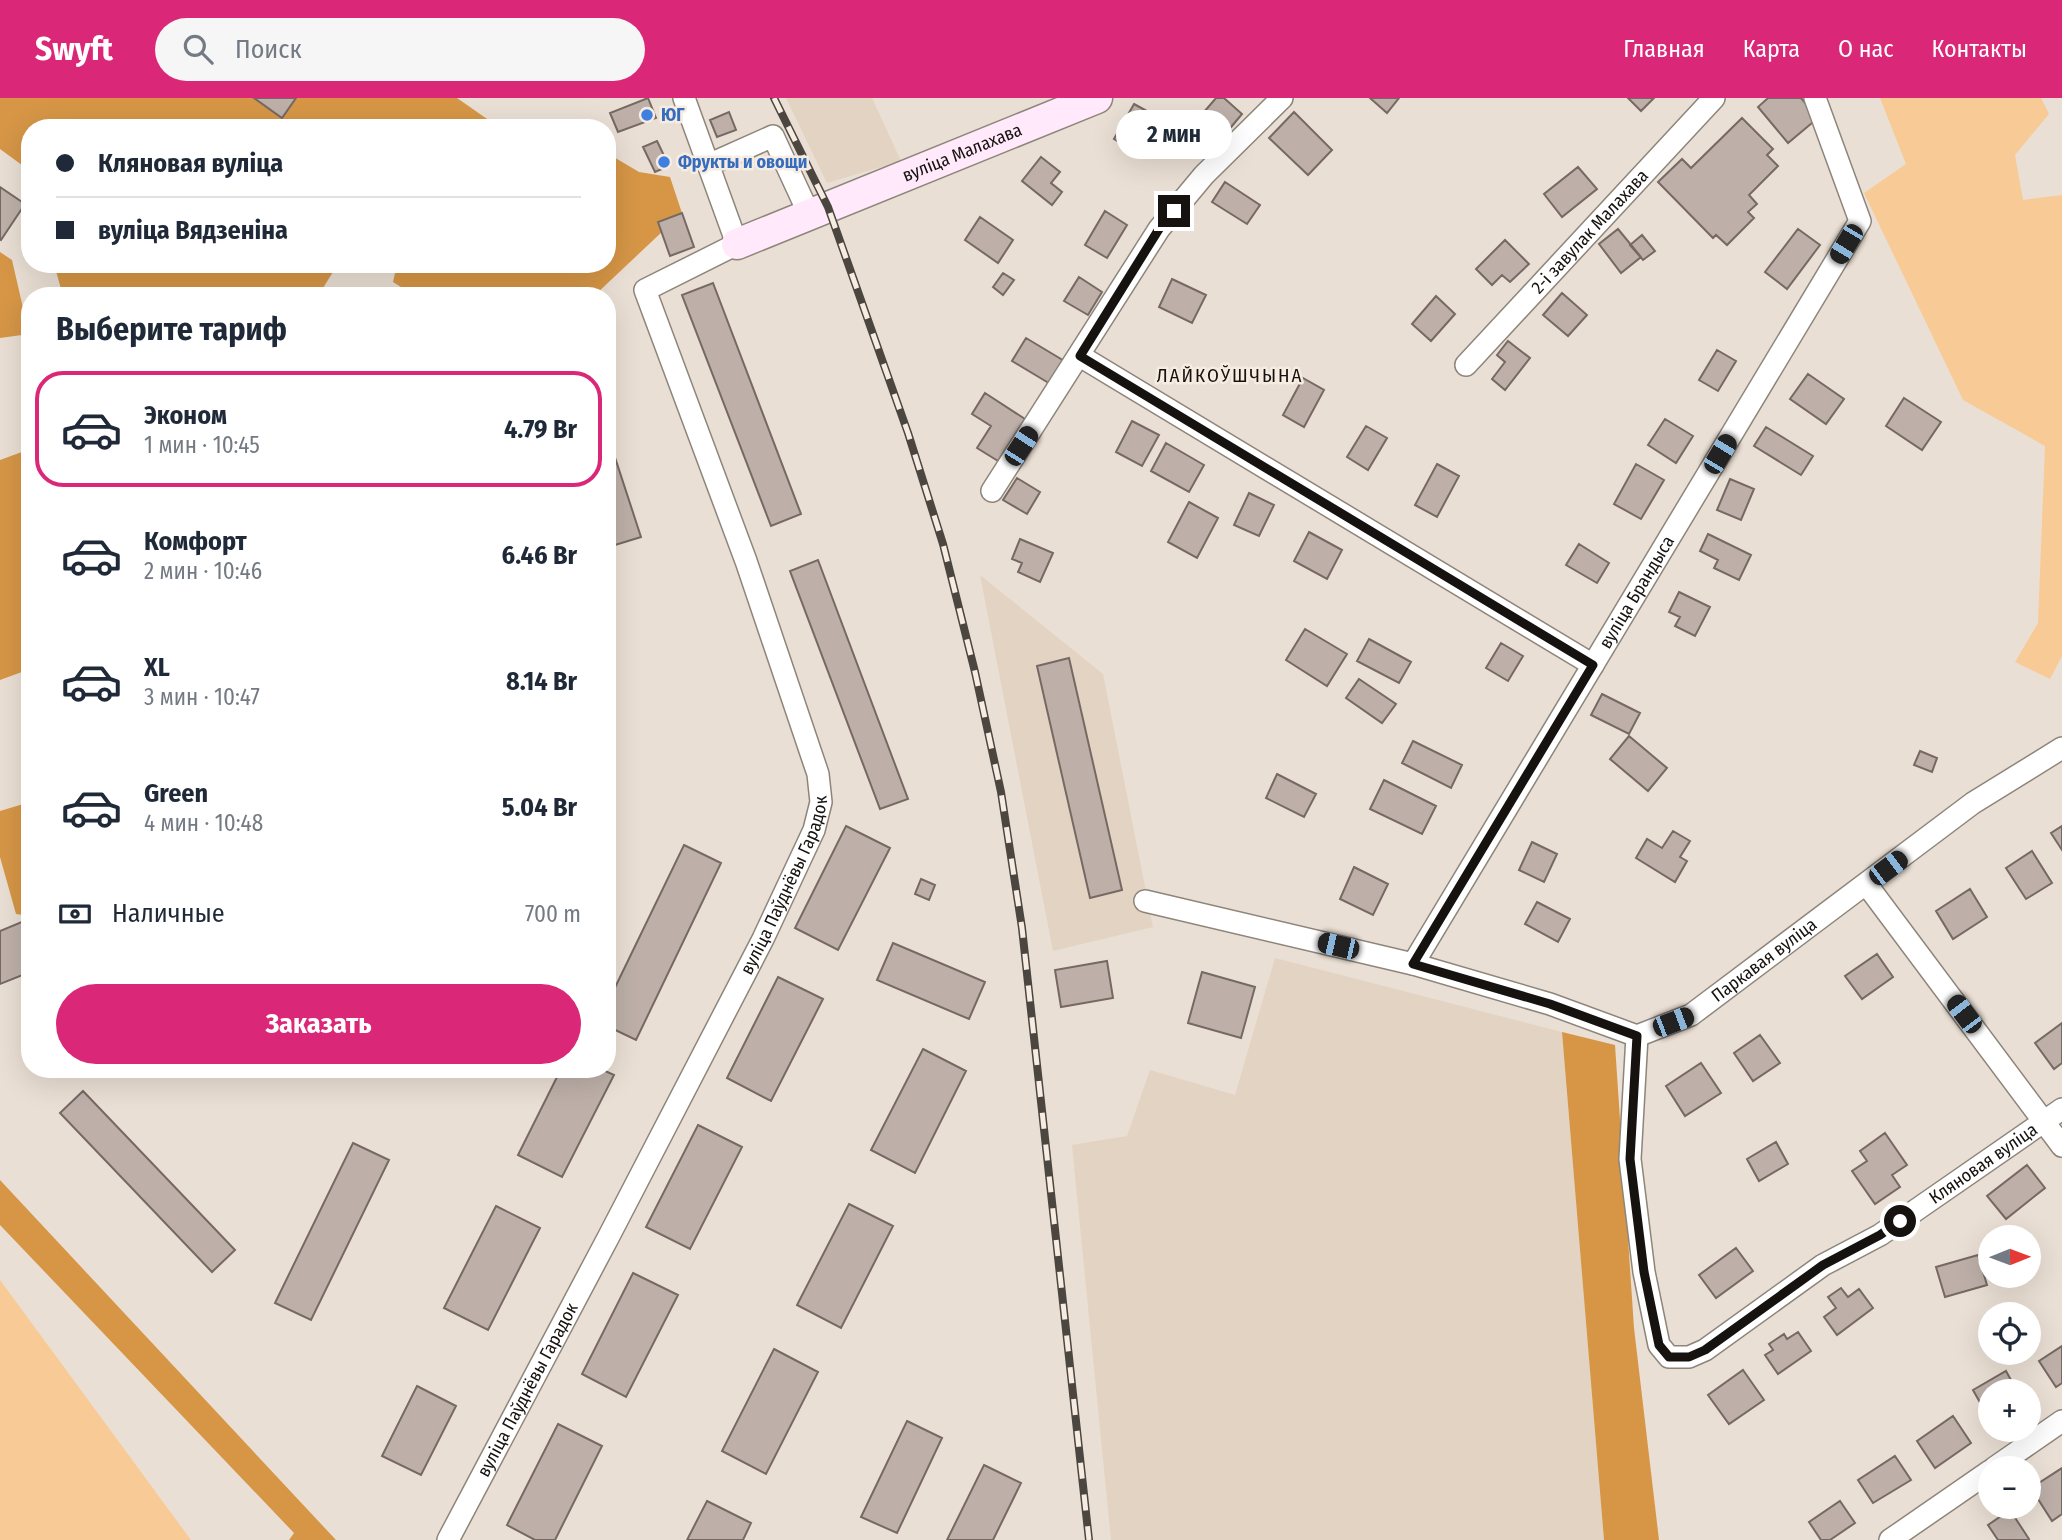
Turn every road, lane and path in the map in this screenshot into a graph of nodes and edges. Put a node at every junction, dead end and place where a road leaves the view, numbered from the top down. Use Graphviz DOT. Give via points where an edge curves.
graph roads {
  1 [pos="684,98"];
  2 [pos="1097,98"];
  3 [pos="1282,98"];
  4 [pos="1714,98"];
  5 [pos="1815,98"];
  6 [pos="708,165"];
  7 [pos="818,211"];
  8 [pos="737,244"];
  9 [pos="1080,356"];
  10 [pos="1466,365"];
  11 [pos="992,491"];
  12 [pos="1593,665"];
  13 [pos="2062,748"];
  14 [pos="1867,885"];
  15 [pos="1145,901"];
  16 [pos="1413,964"];
  17 [pos="1637,1036"];
  18 [pos="2054,1115"];
  19 [pos="2062,1146"];
  20 [pos="2062,1421"];
  21 [pos="2012,1456"];
  22 [pos="1978,1480"];
  23 [pos="448,1540"];
  24 [pos="1890,1540"];
  1 -- 6 [label="street"];
  2 -- 7 [label="street, вуліца Малахава"];
  3 -- 9 [label="street" via="1204,175 1159,229"];
  4 -- 10 [label="street, 2-і завулак Малахава"];
  5 -- 12 [label="street, вуліца Брандыса" via="1860,220"];
  6 -- 7 [label="street" via="773,136"];
  6 -- 8 [label="street"];
  7 -- 8 [label="street, вуліца Паўднёвы Гарадок"];
  8 -- 23 [label="street, вуліца Паўднёвы Гарадок" via="645,290 746,561 818,774 821,802 814,830 763,939"];
  9 -- 11 [label="street"];
  9 -- 12 [label="street"];
  12 -- 16 [label="street, вуліца Брандыса"];
  13 -- 14 [label="street, Паркавая вуліца" via="1973,803"];
  14 -- 17 [label="street, Паркавая вуліца" via="1691,1015"];
  14 -- 18 [label="street"];
  15 -- 16 [label="street"];
  16 -- 17 [label="street" via="1550,1004"];
  17 -- 18 [label="street, Кляновая вуліца" via="1630,1159 1644,1272 1659,1345 1669,1357 1689,1357 1705,1350 1823,1265 1880,1235"];
  18 -- 19 [label="street"];
  20 -- 21 [label="street"];
  22 -- 24 [label="street"];
}
